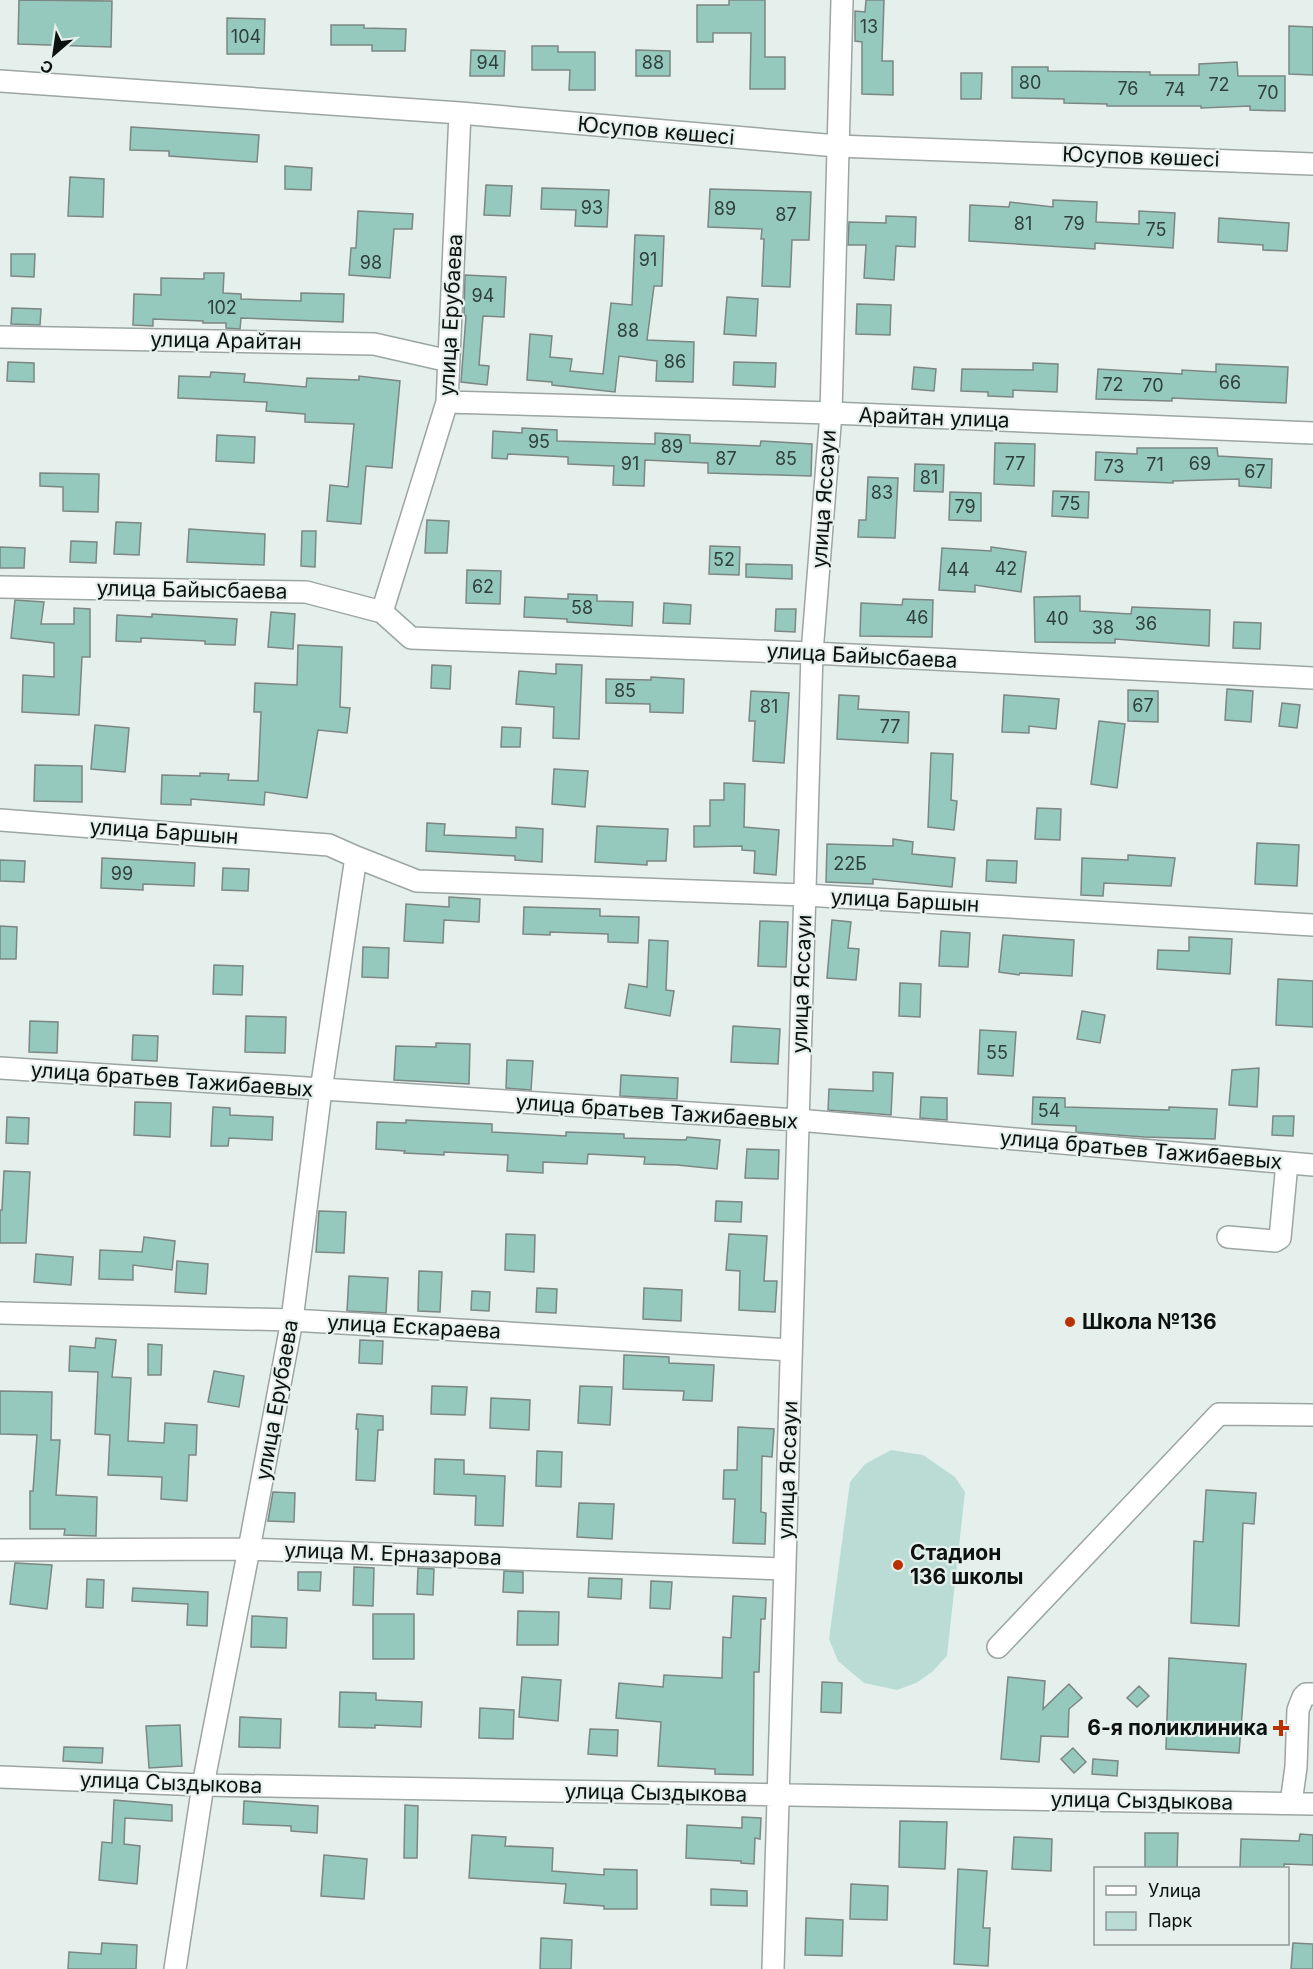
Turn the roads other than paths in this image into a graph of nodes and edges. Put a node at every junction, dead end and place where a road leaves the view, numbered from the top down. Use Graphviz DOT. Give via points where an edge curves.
graph roads {
  1 [pos="842,0"];
  2 [pos="0,81"];
  3 [pos="460,113"];
  4 [pos="837,146"];
  5 [pos="1313,164"];
  6 [pos="0,337"];
  7 [pos="449,361"];
  8 [pos="447,402"];
  9 [pos="831,413"];
  10 [pos="1313,433"];
  11 [pos="0,587"];
  12 [pos="382,612"];
  13 [pos="812,653"];
  14 [pos="1313,678"];
  15 [pos="0,820"];
  16 [pos="356,857"];
  17 [pos="805,895"];
  18 [pos="1313,925"];
  19 [pos="0,1068"];
  20 [pos="321,1090"];
  21 [pos="798,1120"];
  22 [pos="1287,1163"];
  23 [pos="1313,1165"];
  24 [pos="1228,1237"];
  25 [pos="0,1313"];
  26 [pos="292,1320"];
  27 [pos="791,1350"];
  28 [pos="1313,1415"];
  29 [pos="249,1549"];
  30 [pos="0,1550"];
  31 [pos="785,1569"];
  32 [pos="998,1647"];
  33 [pos="1313,1694"];
  34 [pos="1304,1768"];
  35 [pos="0,1777"];
  36 [pos="202,1785"];
  37 [pos="778,1796"];
  38 [pos="1291,1803"];
  39 [pos="1313,1804"];
  40 [pos="175,1969"];
  41 [pos="773,1969"];
  1 -- 4 [label="street, улица Яссауи"];
  2 -- 3 [label="street, Юсупов көшесі"];
  3 -- 4 [label="street, Юсупов көшесі"];
  3 -- 7 [label="street, улица Ерубаева"];
  4 -- 5 [label="street, Юсупов көшесі"];
  4 -- 9 [label="street, улица Яссауи"];
  6 -- 7 [label="street, улица Арайтан" via="374,344"];
  7 -- 8 [label="street, улица Ерубаева"];
  8 -- 9 [label="street, Арайтан улица"];
  8 -- 12 [label="street, улица Ерубаева"];
  9 -- 10 [label="street, Арайтан улица"];
  9 -- 13 [label="street, улица Яссауи"];
  11 -- 12 [label="street, улица Байысбаева" via="306,592"];
  12 -- 13 [label="street, улица Байысбаева" via="411,638"];
  13 -- 14 [label="street, улица Байысбаева"];
  13 -- 17 [label="street, улица Яссауи"];
  15 -- 16 [label="street, улица Баршын" via="329,845"];
  16 -- 17 [label="street, улица Баршын" via="417,882"];
  16 -- 20 [label="street, улица Ерубаева"];
  17 -- 18 [label="street, улица Баршын"];
  17 -- 21 [label="street, улица Яссауи"];
  19 -- 20 [label="street, улица братьев Тажибаевых"];
  20 -- 21 [label="street, улица братьев Тажибаевых"];
  20 -- 26 [label="street, улица Ерубаева"];
  21 -- 22 [label="street, улица братьев Тажибаевых"];
  21 -- 27 [label="street, улица Яссауи"];
  22 -- 23 [label="street, улица братьев Тажибаевых"];
  22 -- 24 [label="street" via="1280,1238 1275,1241"];
  25 -- 26 [label="street, улица Ескараева"];
  26 -- 27 [label="street, улица Ескараева"];
  26 -- 29 [label="street, улица Ерубаева"];
  27 -- 31 [label="street, улица Яссауи"];
  28 -- 32 [label="street" via="1219,1414"];
  29 -- 30 [label="street, улица М. Ерназарова"];
  29 -- 31 [label="street, улица М. Ерназарова"];
  29 -- 36 [label="street, улица Ерубаева"];
  31 -- 37 [label="street, улица Яссауи"];
  33 -- 34 [label="street" via="1303,1697 1298,1710"];
  34 -- 38 [label="street"];
  35 -- 36 [label="street, улица Сыздыкова"];
  36 -- 37 [label="street, улица Сыздыкова"];
  36 -- 40 [label="street, улица Ерубаева"];
  37 -- 38 [label="street, улица Сыздыкова"];
  37 -- 41 [label="street, улица Яссауи"];
  38 -- 39 [label="street, улица Сыздыкова"];
}
